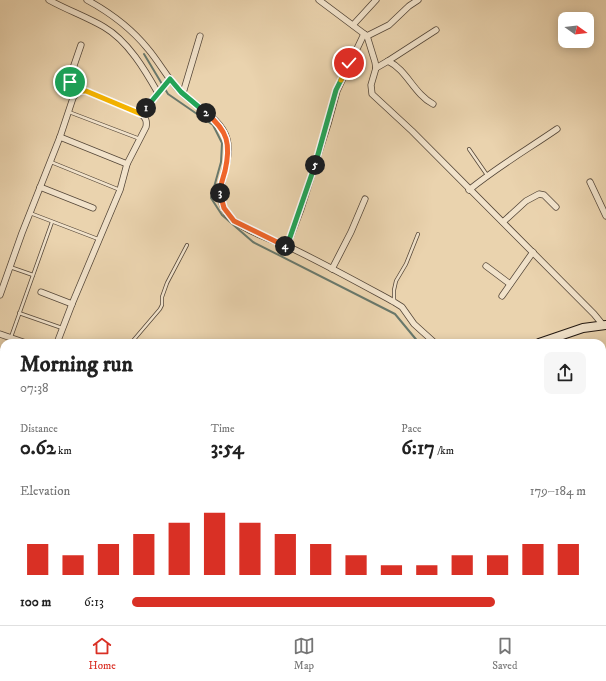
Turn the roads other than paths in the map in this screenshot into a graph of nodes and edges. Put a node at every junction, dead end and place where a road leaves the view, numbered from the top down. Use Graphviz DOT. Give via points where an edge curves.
graph roads {
  1 [pos="49,0"];
  2 [pos="87,0"];
  3 [pos="319,0"];
  4 [pos="376,0"];
  5 [pos="418,0"];
  6 [pos="353,25"];
  7 [pos="436,30"];
  8 [pos="365,35"];
  9 [pos="200,36"];
  10 [pos="80,45"];
  11 [pos="388,61"];
  12 [pos="376,68"];
  13 [pos="170,79"];
  14 [pos="159,92"];
  15 [pos="76,93"];
  16 [pos="182,93"];
  17 [pos="433,104"];
  18 [pos="68,112"];
  19 [pos="141,114"];
  20 [pos="557,129"];
  21 [pos="60,137"];
  22 [pos="140,139"];
  23 [pos="469,149"];
  24 [pos="50,162"];
  25 [pos="127,164"];
  26 [pos="487,175"];
  27 [pos="590,182"];
  28 [pos="40,187"];
  29 [pos="120,190"];
  30 [pos="469,190"];
  31 [pos="365,198"];
  32 [pos="93,208"];
  33 [pos="556,208"];
  34 [pos="29,213"];
  35 [pos="606,216"];
  36 [pos="52,222"];
  37 [pos="503,222"];
  38 [pos="418,234"];
  39 [pos="98,239"];
  40 [pos="187,245"];
  41 [pos="287,246"];
  42 [pos="533,252"];
  43 [pos="486,266"];
  44 [pos="10,267"];
  45 [pos="332,269"];
  46 [pos="33,275"];
  47 [pos="510,284"];
  48 [pos="41,292"];
  49 [pos="0,295"];
  50 [pos="502,296"];
  51 [pos="394,302"];
  52 [pos="72,304"];
  53 [pos="19,313"];
  54 [pos="604,325"];
  55 [pos="62,328"];
  56 [pos="0,334"];
  57 [pos="10,338"];
  58 [pos="13,339"];
  59 [pos="58,339"];
  60 [pos="134,339"];
  61 [pos="431,339"];
  62 [pos="551,339"];
  1 -- 14 [label="street" via="105,27 117,37 131,52"];
  2 -- 13 [label="street" via="106,10 135,33"];
  3 -- 6 [label="street"];
  4 -- 6 [label="street"];
  5 -- 8 [label="street" via="389,25"];
  6 -- 8 [label="street"];
  7 -- 11 [label="street"];
  8 -- 12 [label="street"];
  8 -- 41 [label="street" via="336,90 328,124"];
  9 -- 16 [label="street"];
  10 -- 15 [label="street" via="70,82"];
  11 -- 12 [label="street"];
  11 -- 17 [label="street"];
  12 -- 30 [label="street" via="371,86 372,94"];
  13 -- 14 [label="street"];
  13 -- 16 [label="street"];
  14 -- 19 [label="street"];
  15 -- 18 [label="street"];
  15 -- 19 [label="street" via="86,91"];
  16 -- 41 [label="street" via="217,122 227,139 227,163 220,197 227,214 234,221"];
  18 -- 21 [label="street"];
  18 -- 22 [label="lane"];
  19 -- 22 [label="street" via="147,122"];
  20 -- 26 [label="street"];
  21 -- 24 [label="street"];
  21 -- 25 [label="street"];
  22 -- 25 [label="street"];
  23 -- 26 [label="lane"];
  24 -- 28 [label="street"];
  24 -- 29 [label="lane"];
  25 -- 29 [label="street"];
  26 -- 30 [label="street"];
  27 -- 35 [label="street"];
  28 -- 32 [label="street"];
  28 -- 34 [label="street"];
  29 -- 39 [label="street"];
  30 -- 37 [label="street"];
  31 -- 45 [label="street"];
  33 -- 37 [label="street" via="544,195 539,194 526,201"];
  34 -- 36 [label="lane"];
  34 -- 44 [label="street"];
  36 -- 39 [label="lane"];
  36 -- 46 [label="lane"];
  37 -- 42 [label="street"];
  38 -- 51 [label="lane" via="396,281"];
  39 -- 52 [label="street"];
  40 -- 60 [label="lane" via="167,283 160,309"];
  41 -- 45 [label="street"];
  42 -- 47 [label="street"];
  42 -- 54 [label="street"];
  43 -- 47 [label="street"];
  44 -- 46 [label="lane"];
  44 -- 49 [label="street"];
  45 -- 51 [label="street"];
  46 -- 53 [label="lane"];
  47 -- 50 [label="street"];
  48 -- 52 [label="street"];
  51 -- 61 [label="street" via="402,307 414,324"];
  52 -- 55 [label="street"];
  53 -- 55 [label="lane"];
  53 -- 57 [label="lane"];
  54 -- 62 [label="main road" via="583,328"];
  55 -- 59 [label="street"];
  56 -- 57 [label="street"];
  57 -- 58 [label="street"];
}
